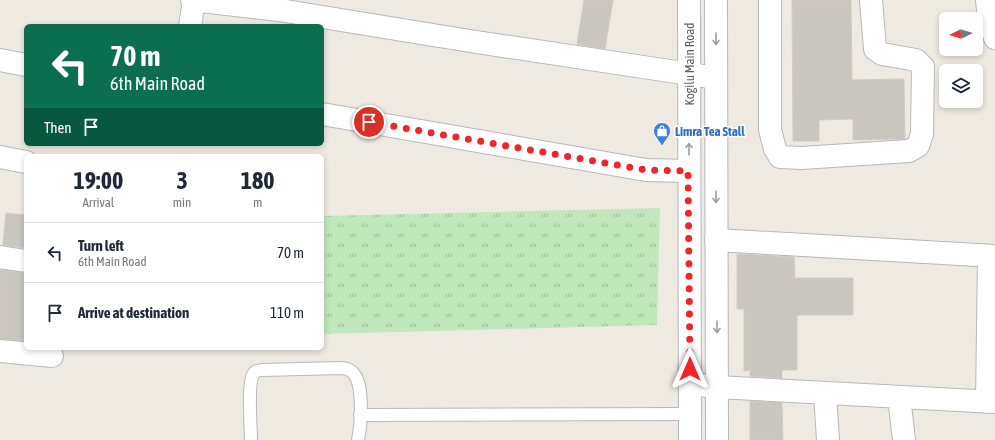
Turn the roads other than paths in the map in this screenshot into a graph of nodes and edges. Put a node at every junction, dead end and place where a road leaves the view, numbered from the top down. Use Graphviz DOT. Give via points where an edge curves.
graph roads {
  1 [pos="193,0"];
  2 [pos="689,0"];
  3 [pos="716,0"];
  4 [pos="770,0"];
  5 [pos="871,0"];
  6 [pos="987,0"];
  7 [pos="190,24"];
  8 [pos="995,38"];
  9 [pos="0,60"];
  10 [pos="24,65"];
  11 [pos="688,74"];
  12 [pos="716,78"];
  13 [pos="324,114"];
  14 [pos="0,157"];
  15 [pos="24,162"];
  16 [pos="688,171"];
  17 [pos="716,240"];
  18 [pos="992,256"];
  19 [pos="0,257"];
  20 [pos="24,261"];
  21 [pos="0,351"];
  22 [pos="52,356"];
  23 [pos="690,384"];
  24 [pos="717,387"];
  25 [pos="825,393"];
  26 [pos="899,397"];
  27 [pos="991,402"];
  28 [pos="690,414"];
  29 [pos="360,415"];
  30 [pos="251,440"];
  31 [pos="358,440"];
  32 [pos="690,440"];
  33 [pos="717,440"];
  34 [pos="828,440"];
  35 [pos="904,440"];
  1 -- 7 [label="street"];
  1 -- 11 [label="street" via="279,10"];
  2 -- 11 [label="street, Kogilu Main Road"];
  3 -- 12 [label="street, Kogilu Main Road, one-way"];
  4 -- 5 [label="street" via="770,130 780,157 802,158 909,151 918,146 922,134 923,67 916,60 882,54 875,49"];
  6 -- 8 [label="street" via="988,19"];
  9 -- 10 [label="street"];
  11 -- 12 [label="street"];
  16 -- 11 [label="street, Kogilu Main Road, one-way"];
  12 -- 17 [label="street, Kogilu Main Road, one-way"];
  13 -- 16 [label="street" via="646,170"];
  14 -- 15 [label="street"];
  16 -- 23 [label="street, Kogilu Main Road"];
  17 -- 18 [label="street"];
  17 -- 24 [label="street, Kogilu Main Road, one-way"];
  18 -- 27 [label="street"];
  19 -- 20 [label="street"];
  21 -- 22 [label="street"];
  23 -- 24 [label="street"];
  23 -- 28 [label="street, Kogilu Main Road"];
  24 -- 25 [label="street"];
  24 -- 33 [label="street, Kogilu Main Road"];
  25 -- 26 [label="street"];
  25 -- 34 [label="street"];
  26 -- 27 [label="street"];
  26 -- 35 [label="street"];
  28 -- 29 [label="lane"];
  28 -- 32 [label="street, Kogilu Main Road"];
  29 -- 30 [label="lane" via="358,382 355,374 346,368 258,370 254,372 250,383"];
  29 -- 31 [label="lane"];
}
